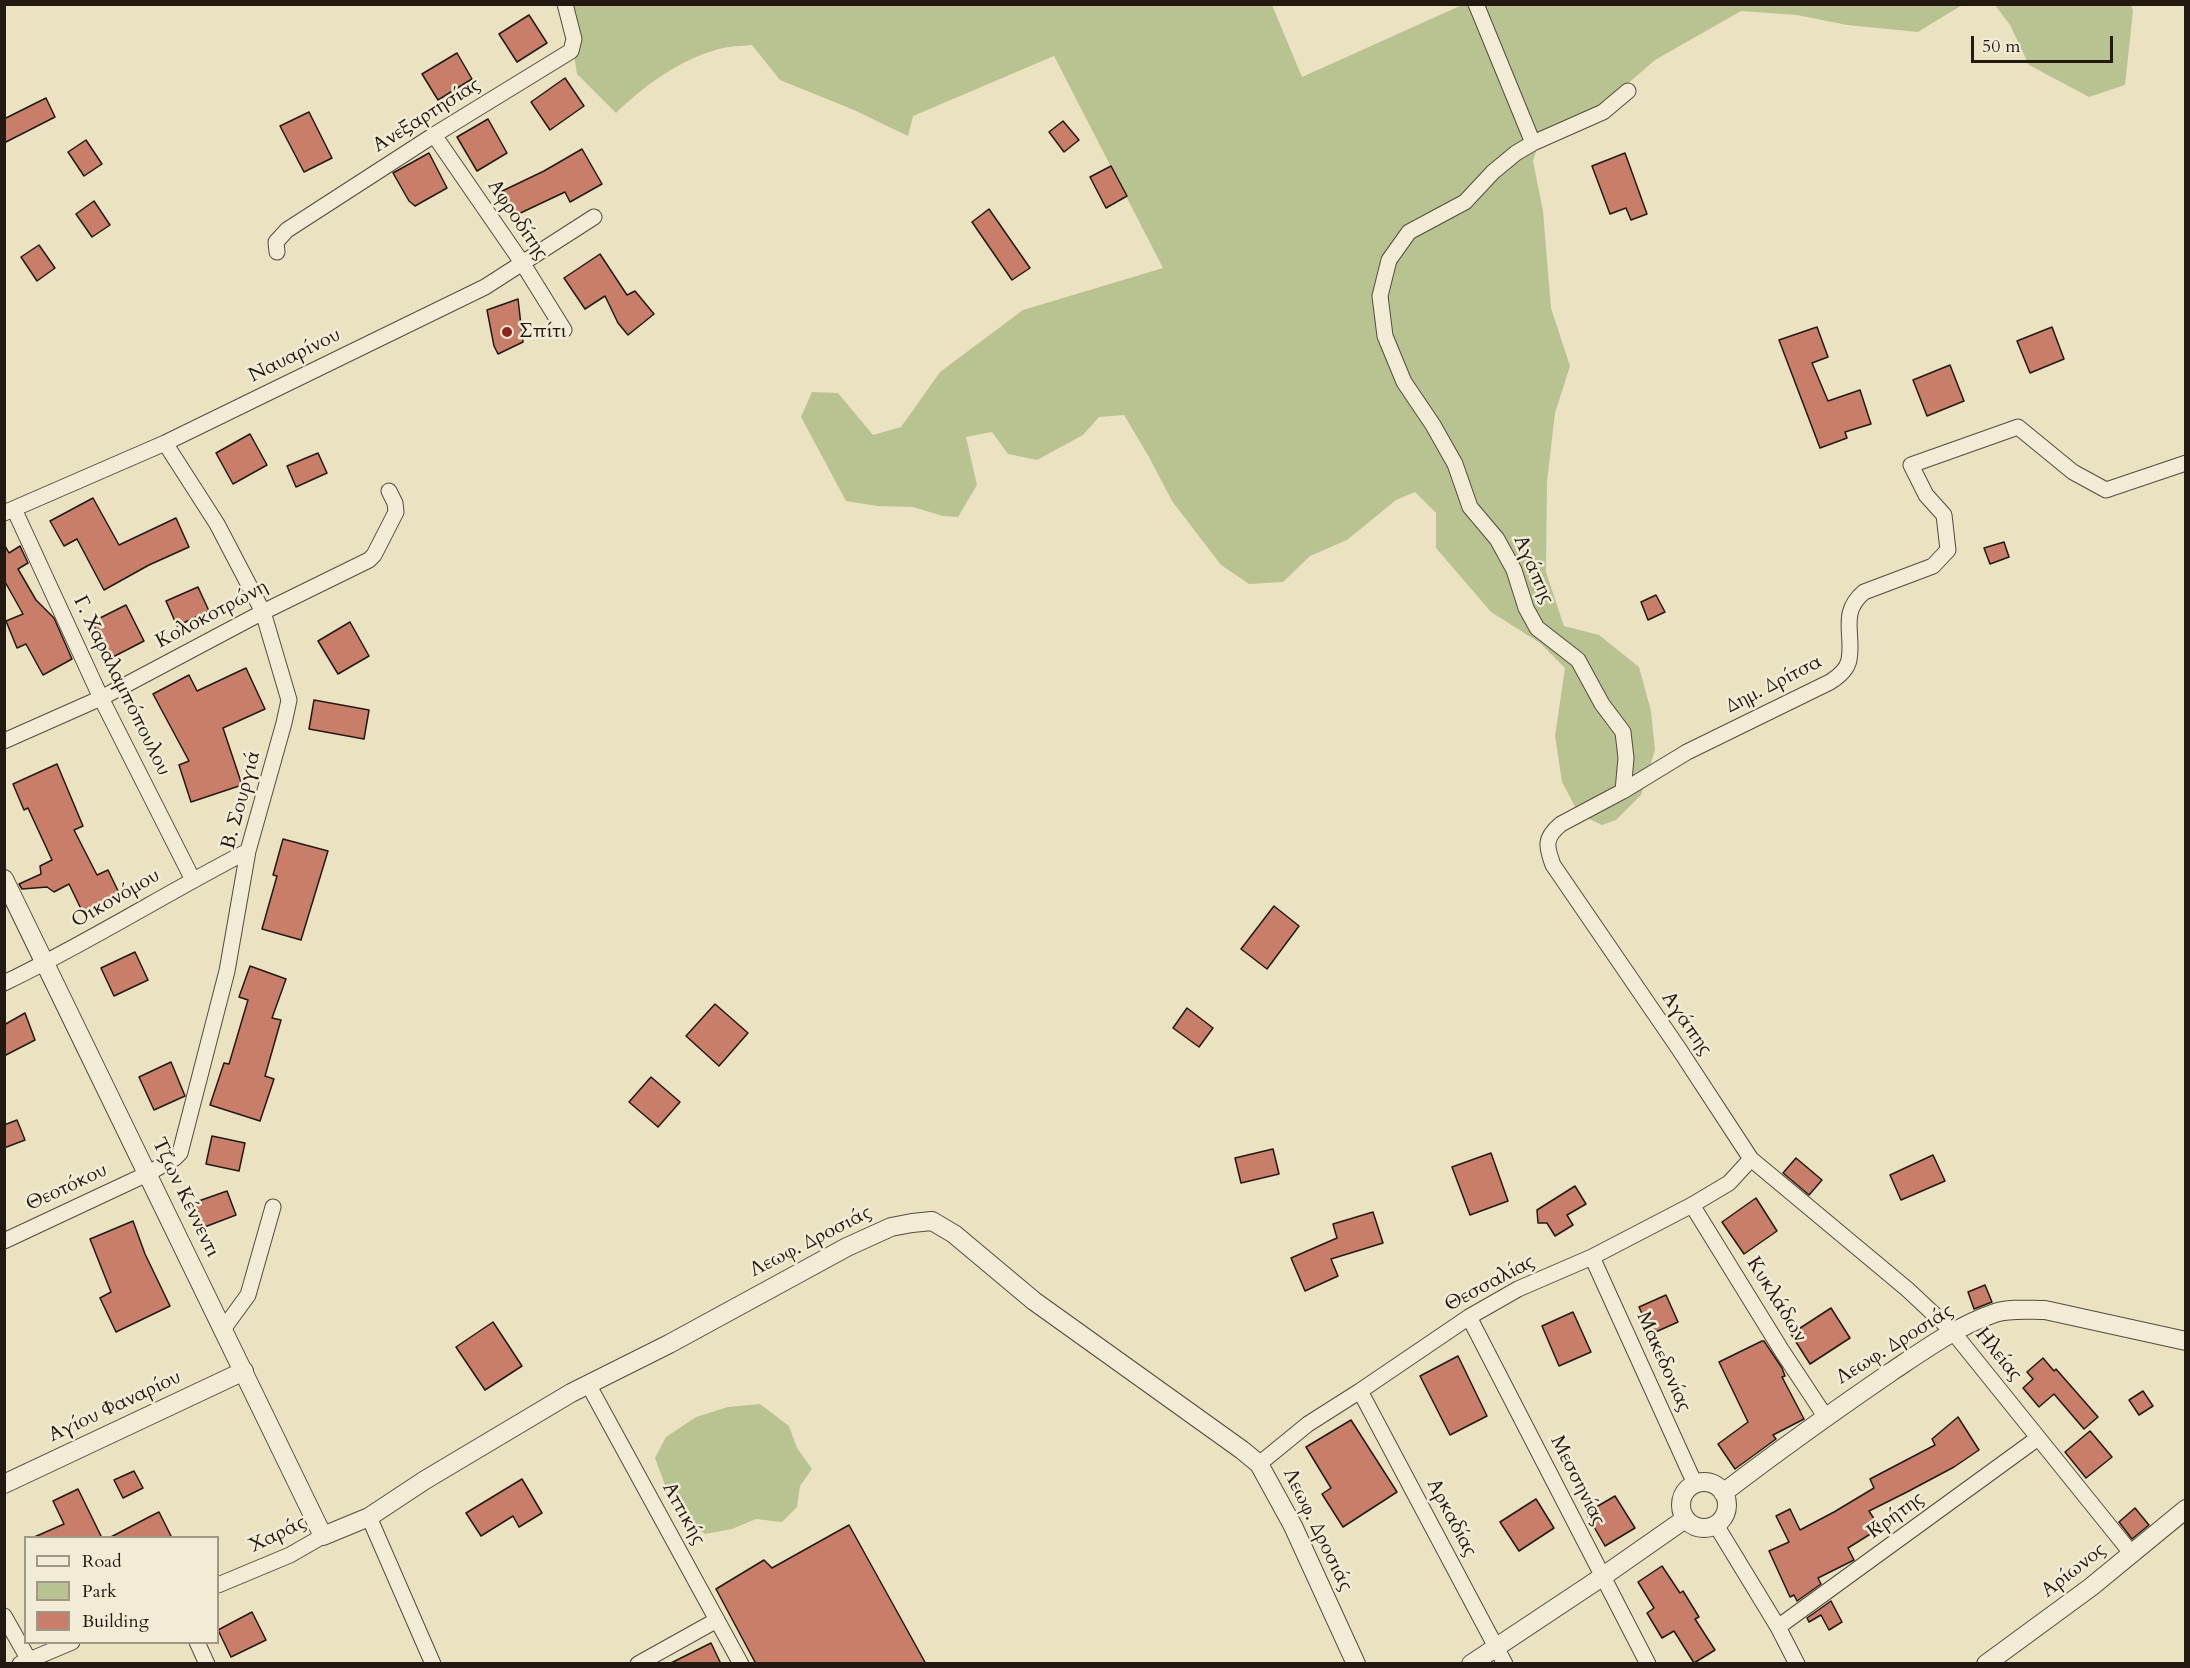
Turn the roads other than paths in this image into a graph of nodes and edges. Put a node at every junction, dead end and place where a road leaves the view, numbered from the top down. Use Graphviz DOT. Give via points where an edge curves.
graph roads {
  1 [pos="565,4"];
  2 [pos="1476,4"];
  3 [pos="1628,91"];
  4 [pos="434,135"];
  5 [pos="1533,143"];
  6 [pos="594,217"];
  7 [pos="277,252"];
  8 [pos="523,264"];
  9 [pos="564,330"];
  10 [pos="165,443"];
  11 [pos="2186,463"];
  12 [pos="389,491"];
  13 [pos="9,511"];
  14 [pos="263,612"];
  15 [pos="101,698"];
  16 [pos="4,741"];
  17 [pos="1623,791"];
  18 [pos="248,851"];
  19 [pos="4,879"];
  20 [pos="193,880"];
  21 [pos="46,963"];
  22 [pos="4,983"];
  23 [pos="1751,1160"];
  24 [pos="147,1174"];
  25 [pos="1692,1205"];
  26 [pos="273,1207"];
  27 [pos="4,1241"];
  28 [pos="1592,1257"];
  29 [pos="1469,1317"];
  30 [pos="224,1328"];
  31 [pos="1953,1332"];
  32 [pos="2186,1341"];
  33 [pos="244,1371"];
  34 [pos="588,1384"];
  35 [pos="1360,1391"];
  36 [pos="1825,1416"];
  37 [pos="2038,1438"];
  38 [pos="1259,1464"];
  39 [pos="4,1484"];
  40 [pos="1695,1484"];
  41 [pos="1723,1493"];
  42 [pos="2186,1509"];
  43 [pos="369,1517"];
  44 [pos="1685,1519"];
  45 [pos="1716,1525"];
  46 [pos="323,1536"];
  47 [pos="2132,1554"];
  48 [pos="1602,1577"];
  49 [pos="219,1585"];
  50 [pos="4,1616"];
  51 [pos="717,1620"];
  52 [pos="1778,1627"];
  53 [pos="67,1644"];
  54 [pos="198,1644"];
  55 [pos="1497,1647"];
  56 [pos="25,1662"];
  57 [pos="207,1664"];
  58 [pos="433,1664"];
  59 [pos="638,1664"];
  60 [pos="741,1664"];
  61 [pos="1356,1664"];
  62 [pos="1471,1664"];
  63 [pos="1505,1664"];
  64 [pos="1648,1664"];
  65 [pos="1797,1664"];
  66 [pos="1986,1664"];
  1 -- 4 [label="street, Ανεξαρτησίας" via="574,39 571,51"];
  2 -- 5 [label="street"];
  3 -- 5 [label="street, Αγάπης" via="1603,112"];
  4 -- 7 [label="street, Ανεξαρτησίας" via="287,230 276,242"];
  4 -- 8 [label="street, Αφροδίτης"];
  5 -- 17 [label="street, Αγάπης" via="1493,172 1465,202 1409,232 1389,260 1380,296 1385,336 1404,382 1455,464 1470,507 1497,539 1514,570 1537,628 1578,660 1623,732"];
  6 -- 8 [label="street, Ναυαρίνου"];
  8 -- 9 [label="street, Αφροδίτης"];
  8 -- 10 [label="street, Ναυαρίνου" via="485,287"];
  10 -- 13 [label="street, Ναυαρίνου"];
  10 -- 14 [label="street, Β. Σουργιά" via="217,524"];
  11 -- 17 [label="street, Δημ. Δρίτσα" via="2106,490 2073,472 2018,427 1911,465 1926,495 1944,514 1948,550 1933,566 1857,598 1849,619 1849,660 1839,676 1687,752"];
  12 -- 14 [label="street, Κολοκοτρώνη" via="396,512 371,559"];
  13 -- 15 [label="street, Γ. Χαραλαμπόπουλου"];
  14 -- 15 [label="street, Κολοκοτρώνη"];
  14 -- 18 [label="street, Β. Σουργιά" via="289,700"];
  15 -- 16 [label="street, Κολοκοτρώνη"];
  15 -- 20 [label="street, Γ. Χαραλαμπόπουλου"];
  17 -- 23 [label="street, Αγάπης" via="1554,830 1547,840 1552,865"];
  18 -- 20 [label="street, Οικονόμου"];
  18 -- 24 [label="street, Β. Σουργιά" via="226,971 182,1149 178,1156"];
  19 -- 21 [label="street, Τζων Κέννεντι"];
  20 -- 21 [label="street, Οικονόμου"];
  21 -- 22 [label="street, Οικονόμου"];
  21 -- 24 [label="street, Τζων Κέννεντι"];
  23 -- 25 [label="street, Θεσσαλίας" via="1730,1183"];
  23 -- 31 [label="street, Ηλείας"];
  24 -- 27 [label="street, Θεοτόκου"];
  24 -- 30 [label="street, Τζων Κέννεντι"];
  25 -- 28 [label="street, Θεσσαλίας"];
  25 -- 36 [label="street, Κυκλάδων"];
  26 -- 30 [label="street" via="248,1295"];
  28 -- 29 [label="street, Θεσσαλίας" via="1518,1288"];
  28 -- 40 [label="street, Μακεδονίας"];
  29 -- 35 [label="street, Θεσσαλίας"];
  29 -- 48 [label="street, Μεσσηνίας"];
  30 -- 33 [label="street, Τζων Κέννεντι"];
  31 -- 32 [label="street, Λεωφ. Δροσιάς" via="1996,1312 2045,1310"];
  31 -- 36 [label="street, Λεωφ. Δροσιάς"];
  31 -- 37 [label="street, Ηλείας"];
  33 -- 39 [label="street, Αγίου Φαναρίου"];
  33 -- 46 [label="street, Τζων Κέννεντι"];
  34 -- 38 [label="street, Λεωφ. Δροσιάς" via="848,1247 891,1227 932,1221 954,1234 1034,1301"];
  34 -- 43 [label="street, Λεωφ. Δροσιάς"];
  34 -- 51 [label="street, Αττικής"];
  35 -- 38 [label="street, Θεσσαλίας" via="1308,1424"];
  35 -- 55 [label="street, Αρκαδίας"];
  36 -- 41 [label="street, Λεωφ. Δροσιάς"];
  37 -- 47 [label="street, Ηλείας"];
  37 -- 52 [label="street, Κρήτης"];
  38 -- 61 [label="street, Λεωφ. Δροσιάς" via="1293,1526"];
  40 -- 41 [label="street" via="1714,1485"];
  40 -- 44 [label="street" via="1682,1499"];
  41 -- 45 [label="street" via="1726,1507"];
  42 -- 47 [label="street, Αρίωνος"];
  43 -- 46 [label="street, Λεωφ. Δροσιάς"];
  43 -- 58 [label="street"];
  44 -- 45 [label="street" via="1702,1528"];
  44 -- 48 [label="street"];
  45 -- 52 [label="street"];
  46 -- 49 [label="street, Χαράς" via="290,1555"];
  47 -- 66 [label="street, Αρίωνος"];
  48 -- 55 [label="street"];
  48 -- 64 [label="street, Μεσσηνίας"];
  50 -- 56 [label="street"];
  51 -- 59 [label="street"];
  51 -- 60 [label="street, Αττικής"];
  52 -- 65 [label="street"];
  53 -- 56 [label="street"];
  54 -- 57 [label="street"];
  55 -- 62 [label="street"];
  55 -- 63 [label="street, Αρκαδίας"];
}
